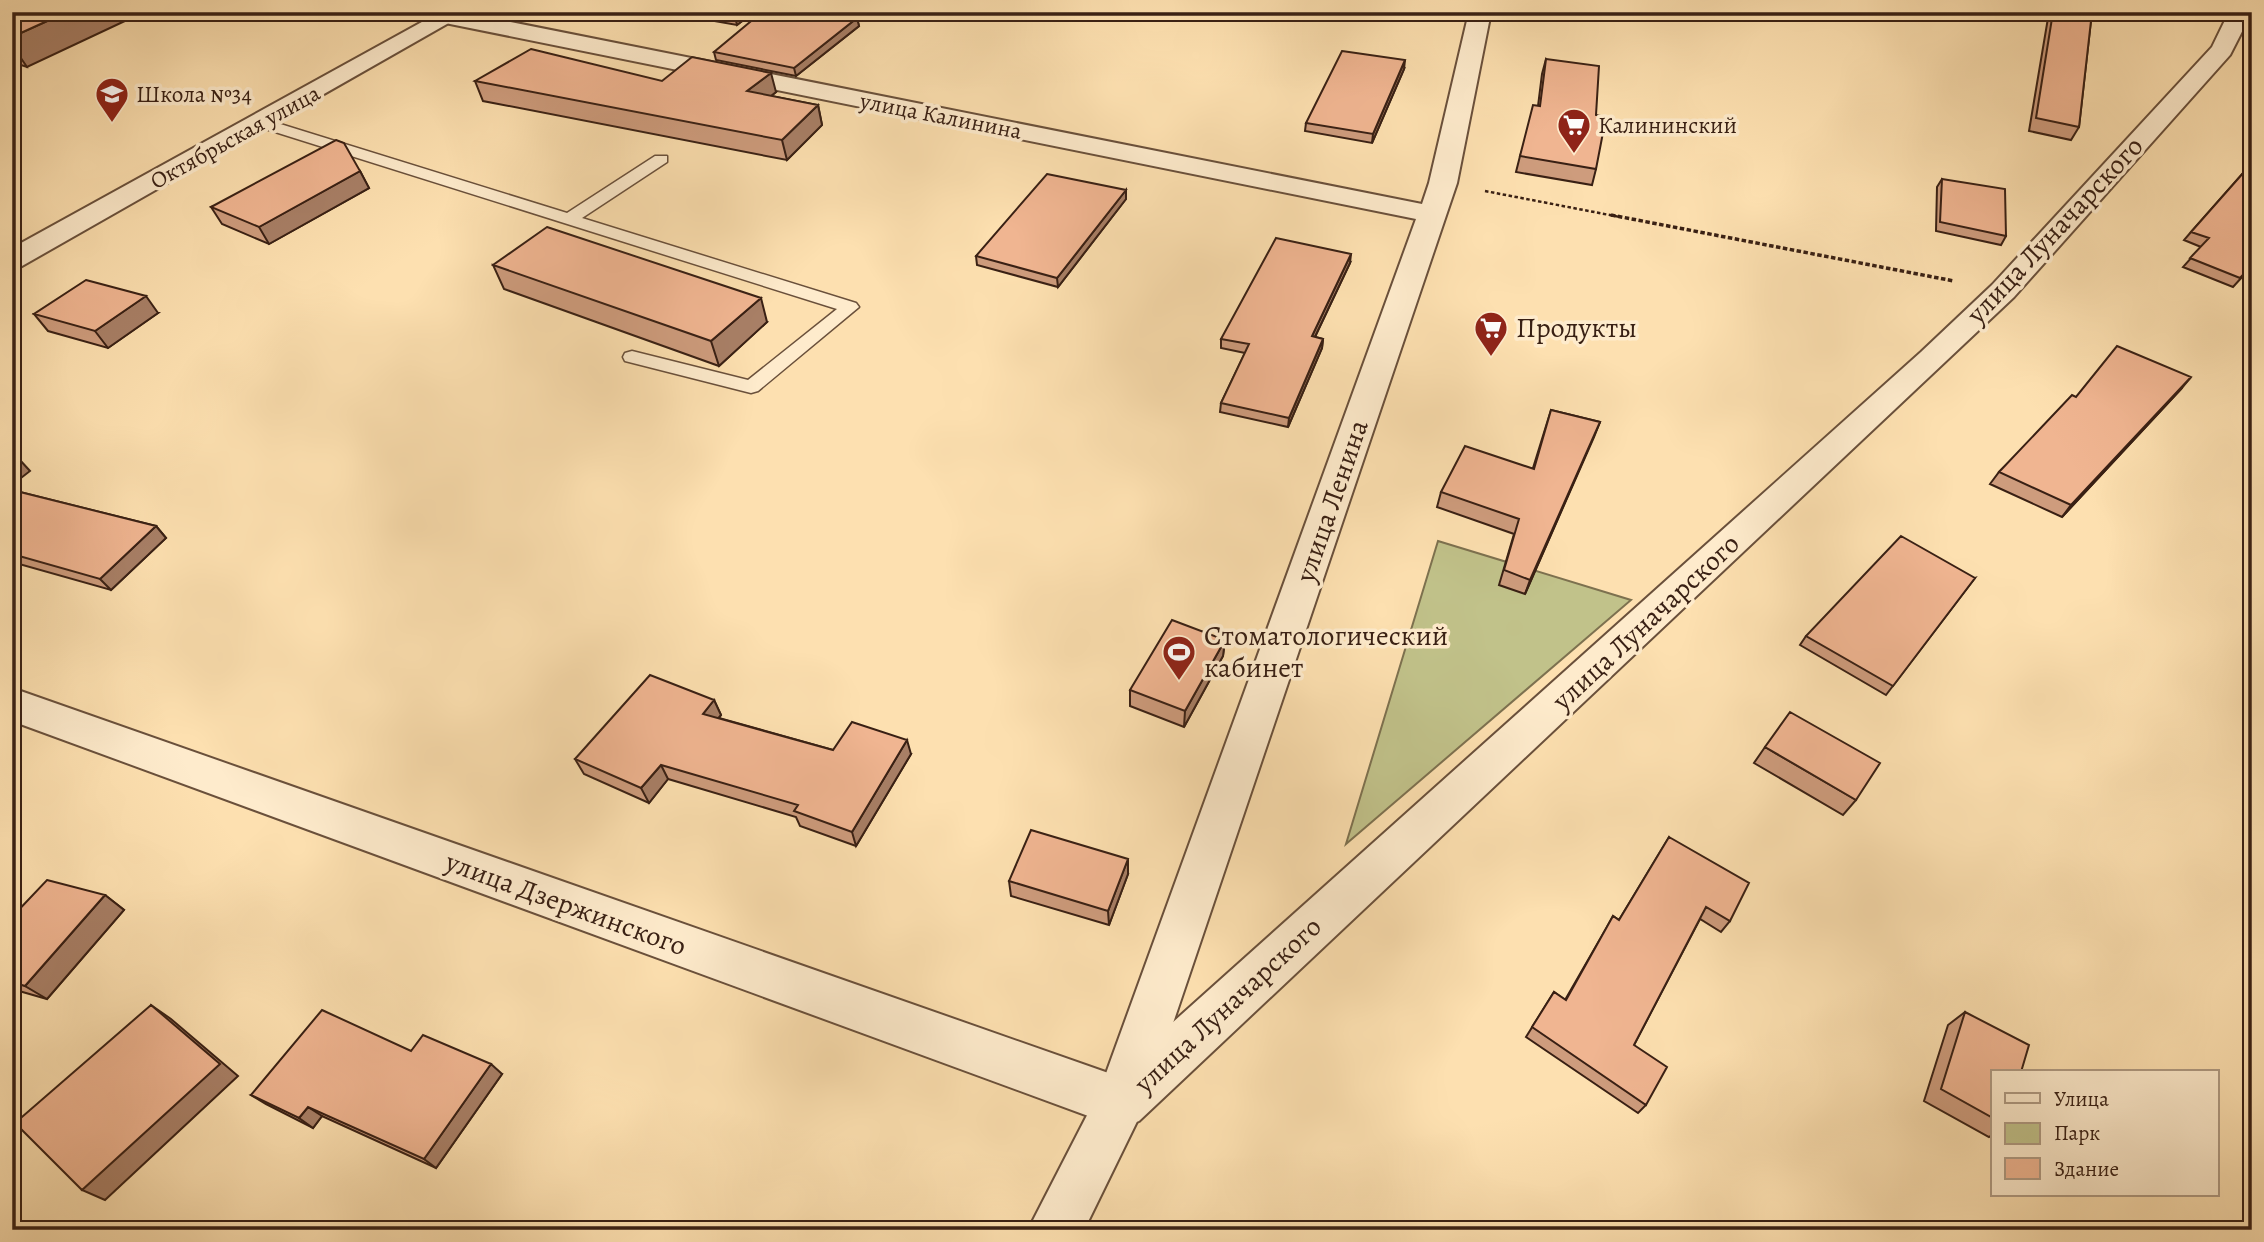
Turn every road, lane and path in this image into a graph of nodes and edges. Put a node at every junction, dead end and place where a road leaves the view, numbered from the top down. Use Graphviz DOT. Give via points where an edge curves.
graph roads {
  1 [pos="1256,12"];
  2 [pos="1263,12"];
  3 [pos="1480,12"];
  4 [pos="2241,12"];
  5 [pos="454,15"];
  6 [pos="261,122"];
  7 [pos="661,159"];
  8 [pos="1438,199"];
  9 [pos="569,219"];
  10 [pos="12,260"];
  11 [pos="2003,290"];
  12 [pos="632,357"];
  13 [pos="12,704"];
  14 [pos="1121,1103"];
  15 [pos="1055,1230"];
  1 -- 2 [label="lane"];
  3 -- 8 [label="street, улица Ленина"];
  4 -- 11 [label="street, улица Луначарского" via="2222,50"];
  5 -- 6 [label="street, Октябрьская улица"];
  5 -- 8 [label="street, улица Калинина"];
  6 -- 9 [label="lane"];
  6 -- 10 [label="street, Октябрьская улица"];
  7 -- 9 [label="lane"];
  8 -- 11 [label="path"];
  8 -- 14 [label="street, улица Ленина"];
  9 -- 12 [label="lane" via="850,307 751,387"];
  11 -- 14 [label="street, улица Луначарского"];
  13 -- 14 [label="street, улица Дзержинского"];
  14 -- 15 [label="street, улица Луначарского"];
}
